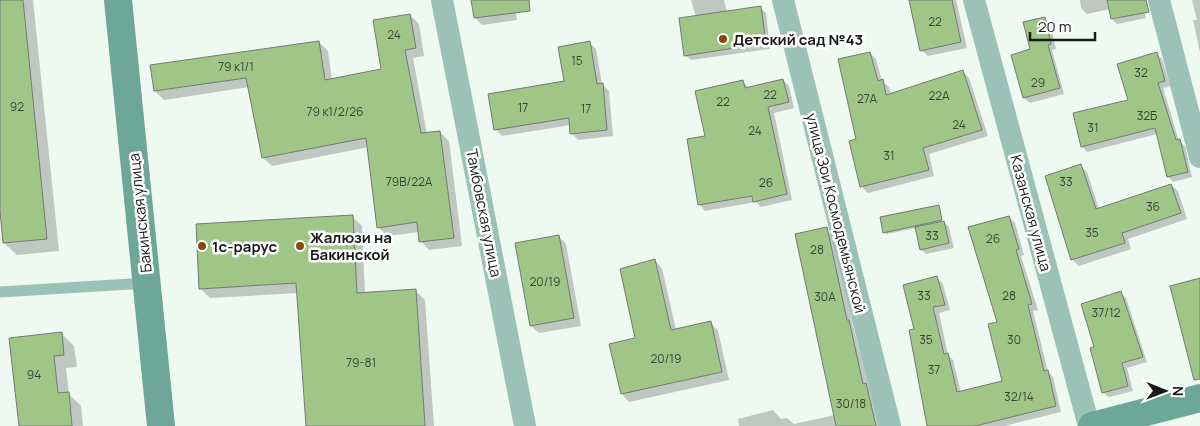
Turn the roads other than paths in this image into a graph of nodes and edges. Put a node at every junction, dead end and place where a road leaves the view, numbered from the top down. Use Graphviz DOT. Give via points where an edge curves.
graph roads {
  1 [pos="118,0"];
  2 [pos="442,0"];
  3 [pos="783,0"];
  4 [pos="974,0"];
  5 [pos="1159,0"];
  6 [pos="1200,157"];
  7 [pos="147,283"];
  8 [pos="0,292"];
  9 [pos="1200,398"];
  10 [pos="161,426"];
  11 [pos="525,426"];
  12 [pos="890,426"];
  13 [pos="1090,426"];
  1 -- 7 [label="main road, Бакинская улица"];
  2 -- 11 [label="street, Тамбовская улица"];
  3 -- 12 [label="street, улица Зои Космодемьянской"];
  4 -- 13 [label="street, Казанская улица"];
  5 -- 6 [label="street"];
  7 -- 8 [label="lane"];
  7 -- 10 [label="main road, Бакинская улица"];
  9 -- 13 [label="main road"];
}
